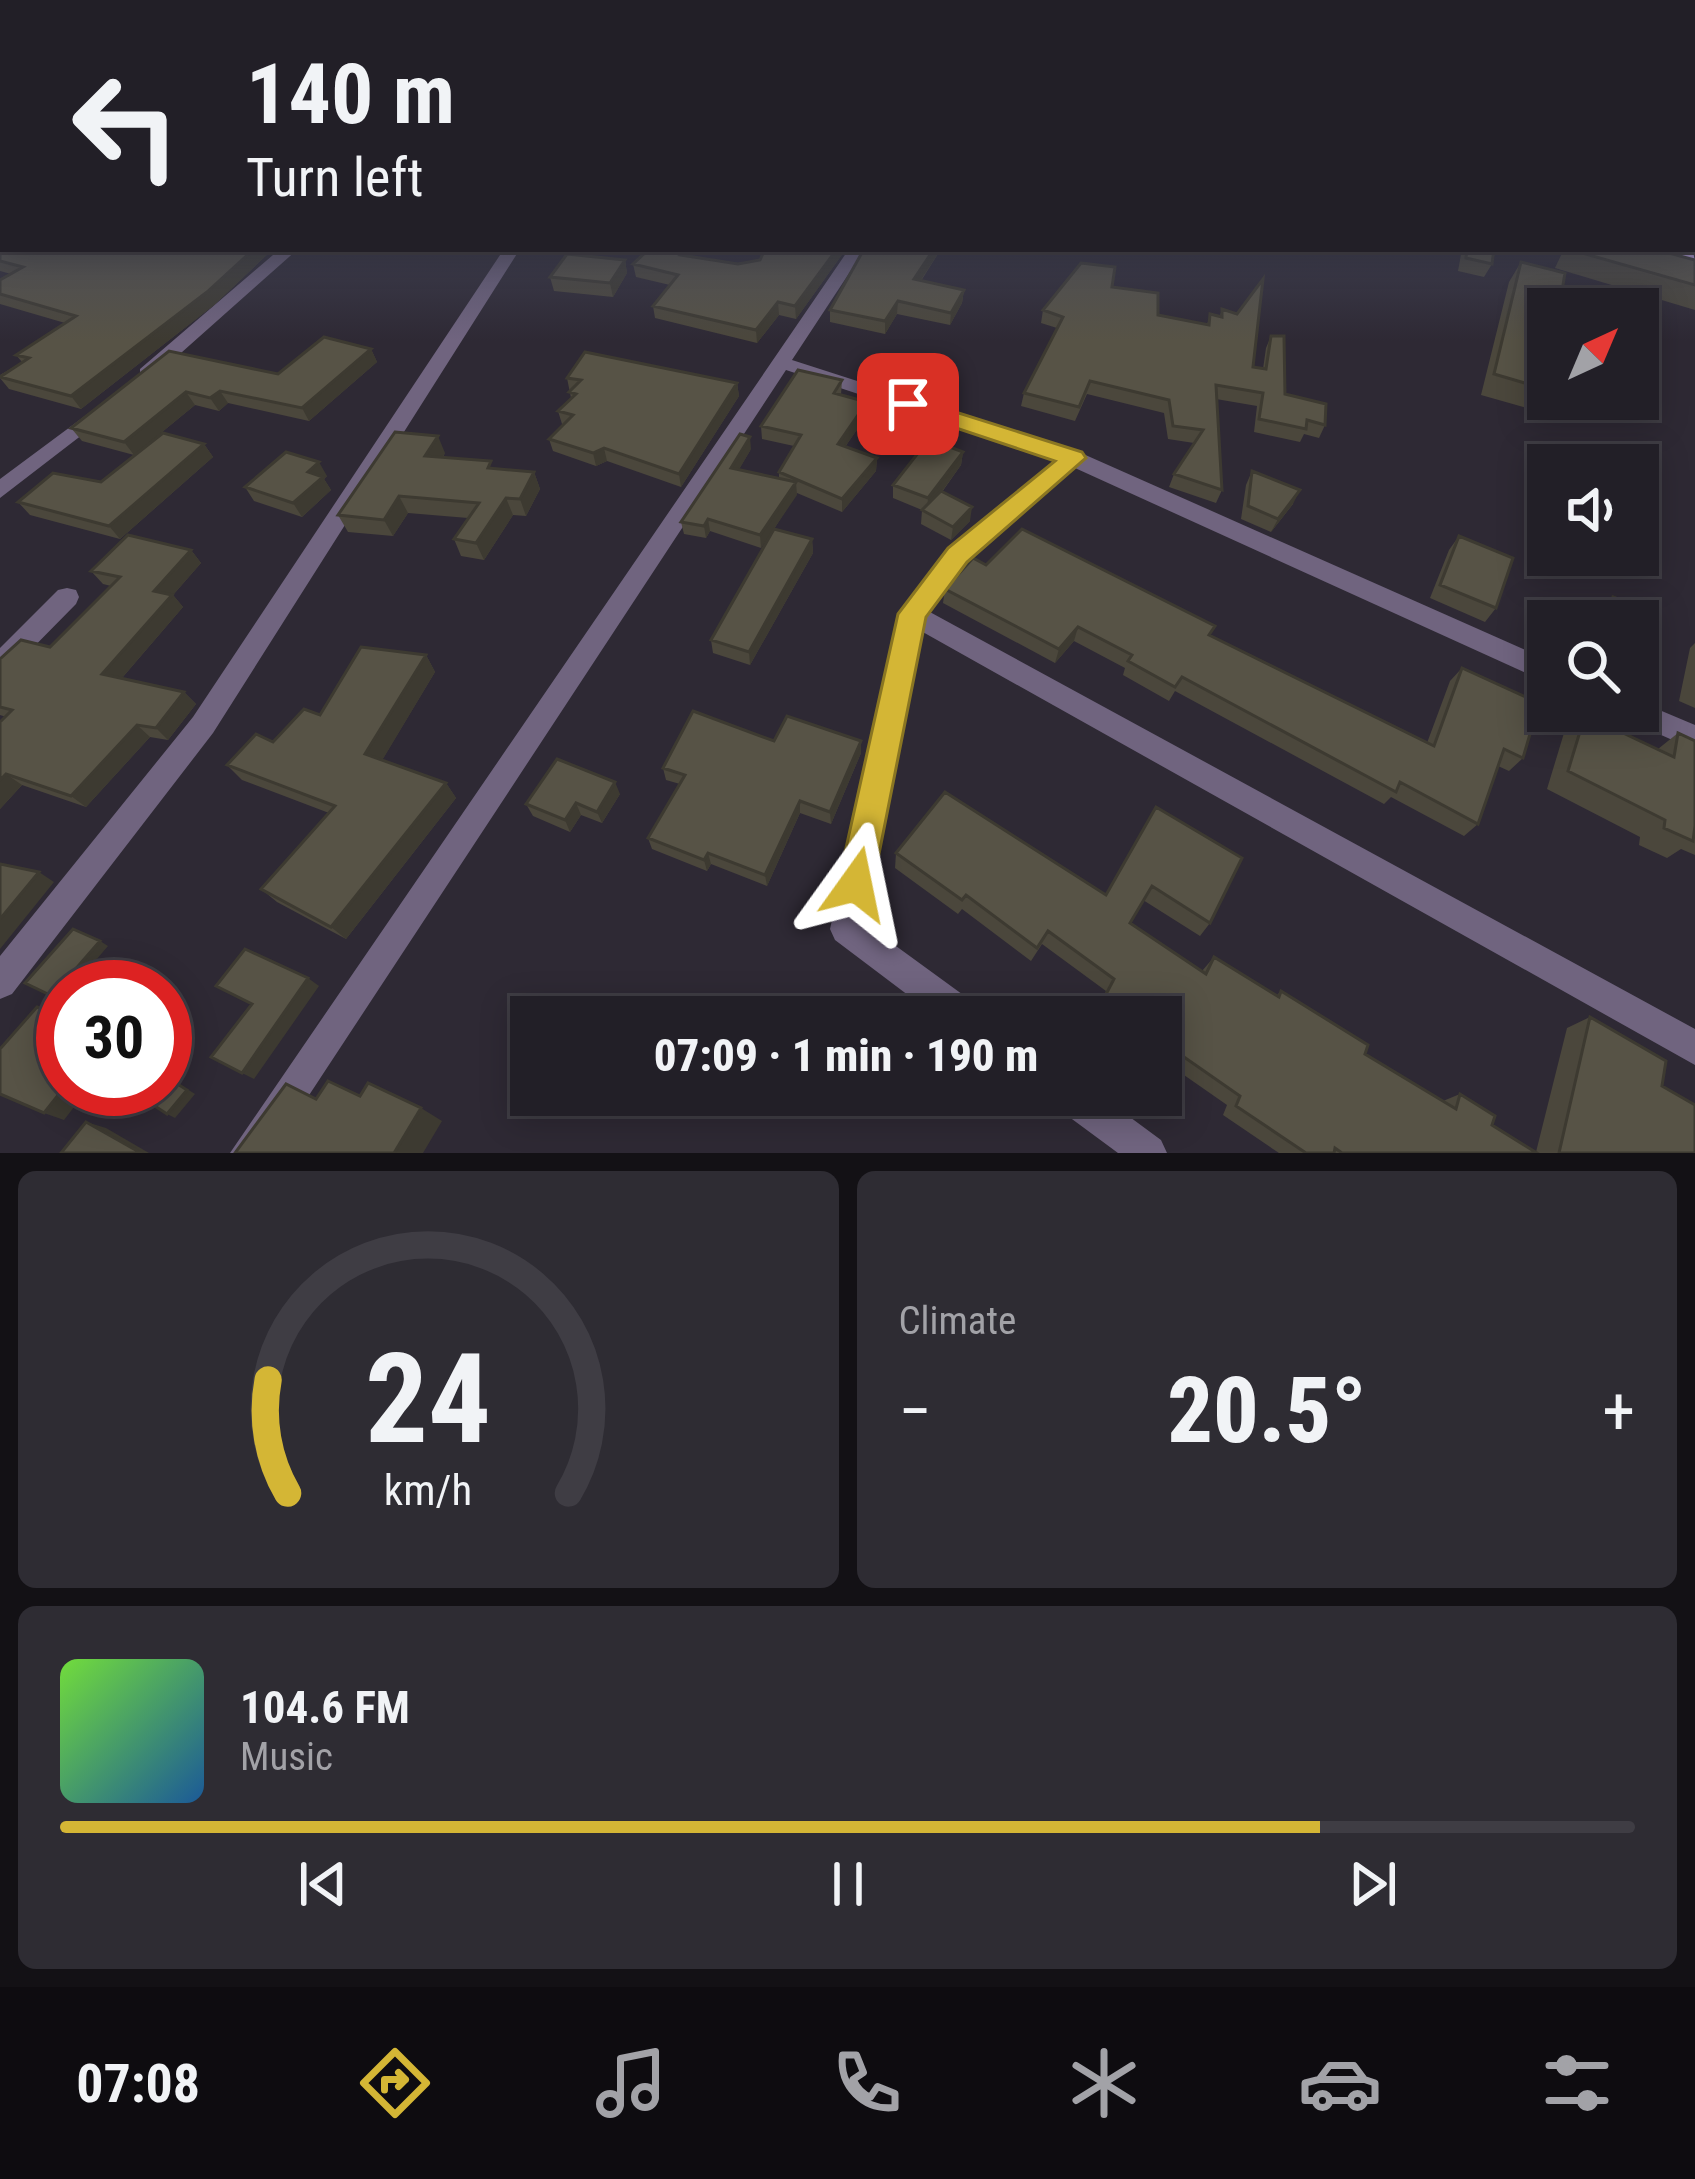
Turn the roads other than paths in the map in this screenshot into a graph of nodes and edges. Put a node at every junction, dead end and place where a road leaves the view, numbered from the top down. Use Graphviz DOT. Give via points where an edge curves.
graph roads {
  1 [pos="286,252"];
  2 [pos="510,252"];
  3 [pos="855,252"];
  4 [pos="783,363"];
  5 [pos="130,386"];
  6 [pos="112,401"];
  7 [pos="1073,458"];
  8 [pos="0,490"];
  9 [pos="68,597"];
  10 [pos="912,614"];
  11 [pos="1527,663"];
  12 [pos="0,664"];
  13 [pos="1659,722"];
  14 [pos="1695,738"];
  15 [pos="0,982"];
  16 [pos="937,996"];
  17 [pos="1695,1048"];
  18 [pos="1098,1116"];
  19 [pos="249,1153"];
  20 [pos="1148,1153"];
  1 -- 5 [label="street"];
  2 -- 15 [label="street" via="203,725"];
  3 -- 4 [label="street"];
  4 -- 7 [label="street"];
  4 -- 19 [label="street"];
  6 -- 8 [label="street"];
  7 -- 10 [label="street" via="958,555"];
  7 -- 11 [label="street"];
  9 -- 12 [label="street"];
  10 -- 16 [label="street" via="846,929"];
  10 -- 17 [label="street"];
  13 -- 14 [label="street"];
  18 -- 20 [label="street"];
}
